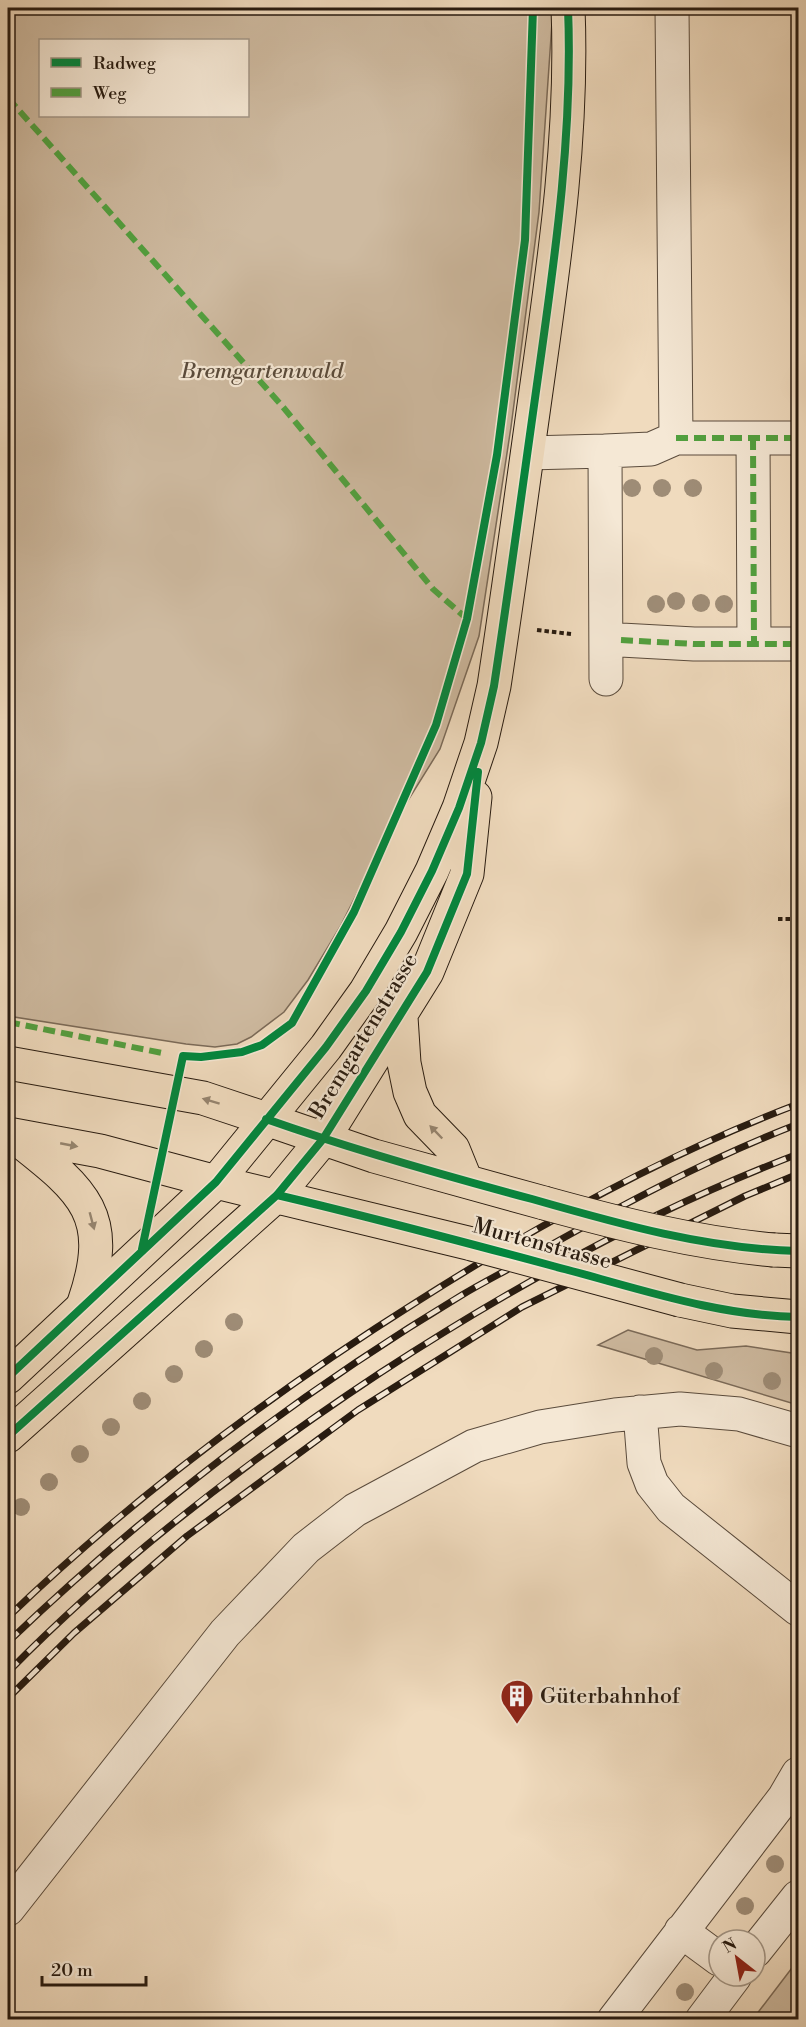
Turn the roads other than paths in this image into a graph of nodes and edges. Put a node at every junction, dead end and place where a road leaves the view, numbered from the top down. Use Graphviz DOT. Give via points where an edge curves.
graph roads {
  1 [pos="568,8"];
  2 [pos="672,8"];
  3 [pos="676,438"];
  4 [pos="753,438"];
  5 [pos="798,438"];
  6 [pos="605,451"];
  7 [pos="528,453"];
  8 [pos="621,640"];
  9 [pos="754,644"];
  10 [pos="798,644"];
  11 [pos="606,679"];
  12 [pos="481,743"];
  13 [pos="401,1017"];
  14 [pos="8,1063"];
  15 [pos="266,1119"];
  16 [pos="10,1134"];
  17 [pos="323,1139"];
  18 [pos="466,1181"];
  19 [pos="216,1182"];
  20 [pos="277,1195"];
  21 [pos="786,1251"];
  22 [pos="84,1303"];
  23 [pos="798,1317"];
  24 [pos="8,1377"];
  25 [pos="640,1412"];
  26 [pos="798,1431"];
  27 [pos="8,1436"];
  28 [pos="798,1609"];
  29 [pos="798,1774"];
  30 [pos="798,1897"];
  31 [pos="8,1909"];
  32 [pos="681,1931"];
  33 [pos="767,1936"];
  34 [pos="707,1950"];
  35 [pos="726,1988"];
  36 [pos="614,2019"];
  37 [pos="702,2019"];
  1 -- 7 [label="main road, Bremgartenstrasse" via="566,124 557,243"];
  2 -- 3 [label="street"];
  3 -- 4 [label="street"];
  3 -- 6 [label="street" via="651,449"];
  4 -- 5 [label="street"];
  4 -- 9 [label="street"];
  6 -- 7 [label="street"];
  6 -- 11 [label="street"];
  7 -- 12 [label="main road, Bremgartenstrasse" via="494,686"];
  8 -- 9 [label="street"];
  9 -- 10 [label="street"];
  12 -- 13 [label="main road, Bremgartenstrasse" via="467,874 427,972"];
  12 -- 15 [label="main road, Bremgartenstrasse" via="459,808 401,932 326,1047"];
  13 -- 17 [label="main road, Bremgartenstrasse"];
  18 -- 13 [label="main road, one-way" via="453,1149 420,1115 410,1092"];
  15 -- 14 [label="main road, Murtenstrasse, one-way" via="203,1098"];
  15 -- 17 [label="main road, Murtenstrasse"];
  15 -- 19 [label="main road"];
  16 -- 19 [label="main road, Murtenstrasse, one-way" via="100,1151"];
  16 -- 22 [label="main road, one-way" via="66,1177 82,1195 92,1216 96,1263"];
  17 -- 18 [label="main road, Murtenstrasse"];
  17 -- 20 [label="main road"];
  18 -- 21 [label="main road, Murtenstrasse, bridge" via="682,1238"];
  19 -- 20 [label="main road, Murtenstrasse"];
  19 -- 22 [label="main road"];
  20 -- 23 [label="main road, Murtenstrasse, bridge" via="680,1300 732,1311"];
  20 -- 27 [label="main road"];
  22 -- 24 [label="main road"];
  25 -- 26 [label="street" via="680,1409 739,1414"];
  25 -- 28 [label="street" via="644,1463 664,1500"];
  25 -- 31 [label="street" via="540,1427 474,1446 356,1510 306,1548 225,1633"];
  29 -- 32 [label="street" via="784,1798"];
  30 -- 33 [label="street"];
  32 -- 34 [label="street"];
  32 -- 36 [label="street"];
  35 -- 37 [label="street"];
}
